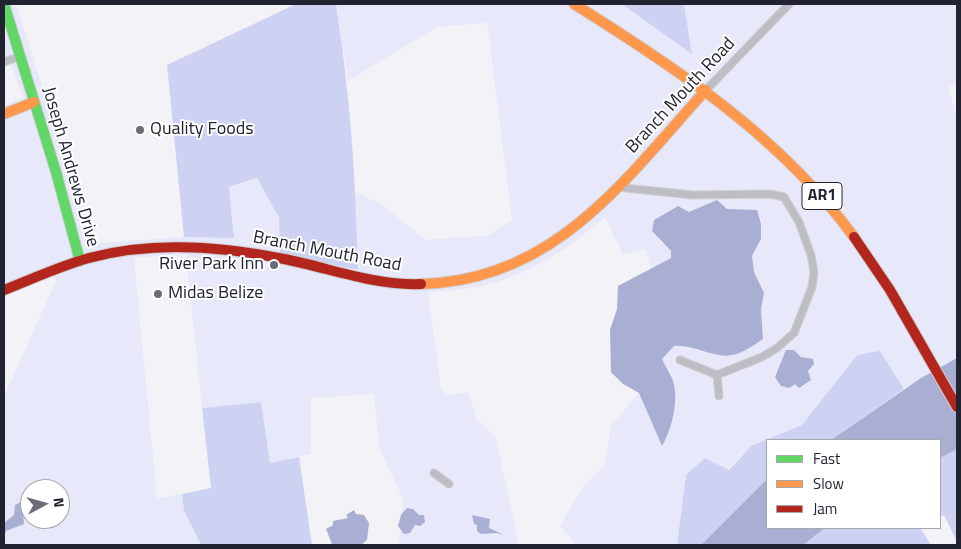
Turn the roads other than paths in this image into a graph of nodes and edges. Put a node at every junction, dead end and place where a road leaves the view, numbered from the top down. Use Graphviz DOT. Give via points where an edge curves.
graph roads {
  1 [pos="4,4"];
  2 [pos="574,4"];
  3 [pos="789,4"];
  4 [pos="20,56"];
  5 [pos="4,62"];
  6 [pos="706,90"];
  7 [pos="34,102"];
  8 [pos="4,114"];
  9 [pos="621,185"];
  10 [pos="80,261"];
  11 [pos="4,290"];
  12 [pos="680,360"];
  13 [pos="717,375"];
  14 [pos="719,396"];
  15 [pos="957,408"];
  16 [pos="434,473"];
  17 [pos="450,484"];
  1 -- 4 [label="main road, Joseph Andrews Drive"];
  2 -- 6 [label="main road, AR1"];
  3 -- 6 [label="street, Branch Mouth Road"];
  4 -- 5 [label="street"];
  4 -- 7 [label="main road, Joseph Andrews Drive"];
  6 -- 9 [label="main road, Branch Mouth Road"];
  6 -- 15 [label="main road, AR1" via="785,158 824,199 867,257"];
  7 -- 8 [label="main road"];
  7 -- 10 [label="main road, Joseph Andrews Drive"];
  9 -- 10 [label="main road, Branch Mouth Road" via="584,222 549,247 495,270 449,281 388,283 294,261 202,248 144,250"];
  9 -- 13 [label="street" via="684,194 770,194 784,197 799,222 814,272 812,287 794,333 777,348"];
  10 -- 11 [label="main road, Joseph Andrews Drive"];
  12 -- 13 [label="street"];
  13 -- 14 [label="street"];
  16 -- 17 [label="street"];
}
